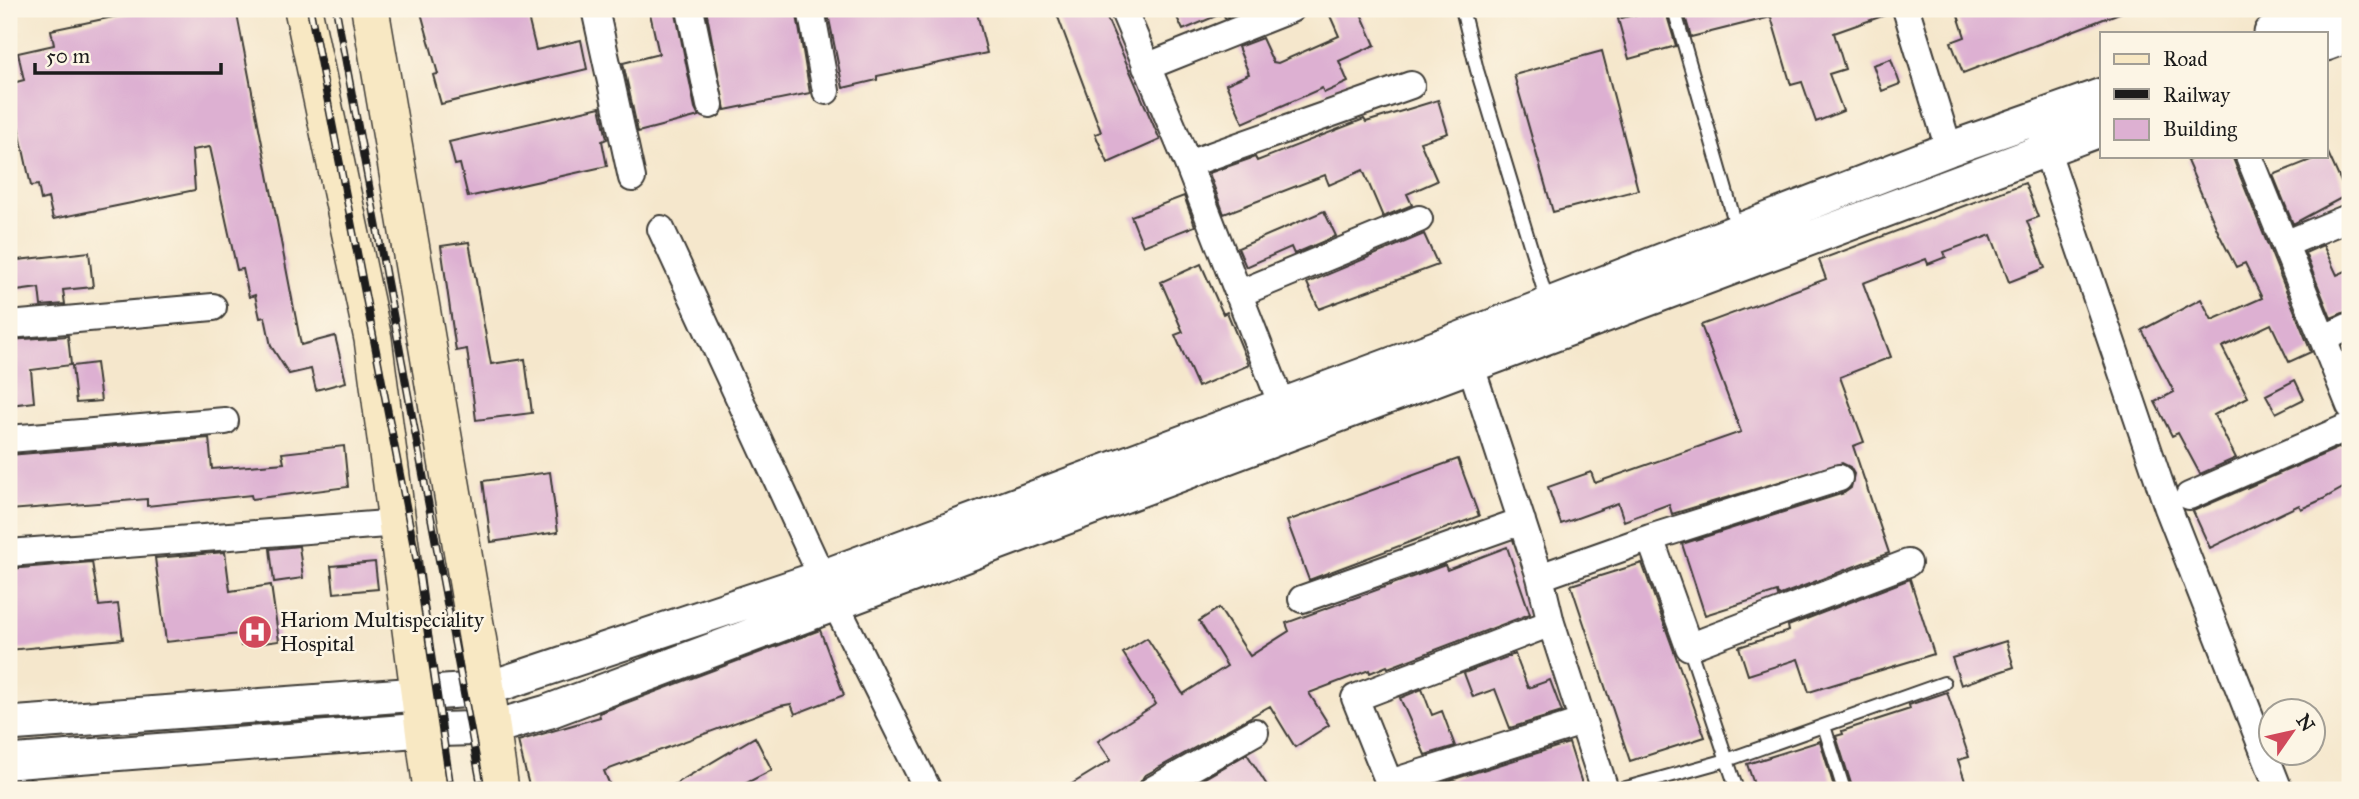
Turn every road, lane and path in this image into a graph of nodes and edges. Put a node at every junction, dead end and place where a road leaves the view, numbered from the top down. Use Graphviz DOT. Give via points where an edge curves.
graph roads {
  1 [pos="303,9"];
  2 [pos="370,9"];
  3 [pos="595,9"];
  4 [pos="690,9"];
  5 [pos="811,9"];
  6 [pos="1123,9"];
  7 [pos="1291,9"];
  8 [pos="1462,9"];
  9 [pos="1674,9"];
  10 [pos="1906,9"];
  11 [pos="2338,9"];
  12 [pos="2274,32"];
  13 [pos="2350,35"];
  14 [pos="2328,43"];
  15 [pos="1146,67"];
  16 [pos="1411,85"];
  17 [pos="826,91"];
  18 [pos="2100,96"];
  19 [pos="709,104"];
  20 [pos="2100,129"];
  21 [pos="2041,134"];
  22 [pos="1949,149"];
  23 [pos="2250,158"];
  24 [pos="1188,164"];
  25 [pos="632,178"];
  26 [pos="2350,217"];
  27 [pos="1419,219"];
  28 [pos="661,229"];
  29 [pos="1739,233"];
  30 [pos="2285,244"];
  31 [pos="1238,294"];
  32 [pos="1549,305"];
  33 [pos="213,307"];
  34 [pos="9,325"];
  35 [pos="2350,326"];
  36 [pos="2323,339"];
  37 [pos="1466,352"];
  38 [pos="1282,405"];
  39 [pos="2350,406"];
  40 [pos="225,421"];
  41 [pos="2350,426"];
  42 [pos="9,439"];
  43 [pos="1839,478"];
  44 [pos="2189,496"];
  45 [pos="1522,521"];
  46 [pos="398,523"];
  47 [pos="1650,538"];
  48 [pos="9,553"];
  49 [pos="1908,563"];
  50 [pos="1540,577"];
  51 [pos="829,591"];
  52 [pos="1302,599"];
  53 [pos="1551,623"];
  54 [pos="1689,647"];
  55 [pos="1944,683"];
  56 [pos="486,689"];
  57 [pos="417,692"];
  58 [pos="1582,722"];
  59 [pos="9,724"];
  60 [pos="1824,726"];
  61 [pos="491,729"];
  62 [pos="423,730"];
  63 [pos="1255,732"];
  64 [pos="1727,760"];
  65 [pos="9,762"];
  66 [pos="1391,787"];
  67 [pos="432,790"];
  68 [pos="500,790"];
  69 [pos="928,790"];
  70 [pos="1152,790"];
  71 [pos="1605,790"];
  72 [pos="1619,790"];
  73 [pos="1737,790"];
  74 [pos="1844,790"];
  75 [pos="2279,790"];
  1 -- 46 [label="main road" via="373,339"];
  2 -- 56 [label="main road"];
  3 -- 25 [label="street"];
  4 -- 19 [label="street"];
  5 -- 17 [label="street"];
  6 -- 15 [label="street"];
  7 -- 15 [label="street"];
  8 -- 32 [label="lane"];
  9 -- 29 [label="lane"];
  10 -- 22 [label="street"];
  11 -- 12 [label="street"];
  13 -- 14 [label="street"];
  15 -- 24 [label="street"];
  16 -- 24 [label="street"];
  18 -- 21 [label="street"];
  20 -- 21 [label="street"];
  21 -- 22 [label="street"];
  21 -- 37 [label="street"];
  21 -- 75 [label="street" via="2168,508"];
  22 -- 29 [label="street"];
  23 -- 30 [label="street"];
  24 -- 31 [label="street"];
  26 -- 30 [label="street"];
  27 -- 31 [label="street"];
  28 -- 51 [label="street"];
  29 -- 32 [label="street"];
  30 -- 36 [label="street"];
  31 -- 38 [label="street"];
  32 -- 37 [label="street"];
  33 -- 34 [label="street"];
  35 -- 36 [label="street"];
  36 -- 39 [label="street"];
  37 -- 38 [label="street"];
  37 -- 45 [label="street"];
  37 -- 51 [label="street"];
  38 -- 51 [label="street"];
  40 -- 42 [label="street"];
  41 -- 44 [label="street"];
  43 -- 47 [label="street"];
  45 -- 50 [label="street"];
  45 -- 52 [label="street"];
  46 -- 48 [label="street"];
  46 -- 57 [label="main road"];
  47 -- 50 [label="street"];
  47 -- 54 [label="street"];
  49 -- 54 [label="street"];
  50 -- 53 [label="street"];
  51 -- 56 [label="street"];
  51 -- 61 [label="street" via="547,712"];
  51 -- 69 [label="street"];
  53 -- 58 [label="street"];
  53 -- 66 [label="street" via="1355,698"];
  54 -- 64 [label="lane"];
  55 -- 60 [label="lane"];
  56 -- 57 [label="street"];
  56 -- 61 [label="main road"];
  57 -- 59 [label="street"];
  57 -- 62 [label="main road"];
  58 -- 66 [label="street"];
  58 -- 71 [label="street"];
  60 -- 64 [label="lane"];
  60 -- 74 [label="lane"];
  61 -- 62 [label="street"];
  61 -- 68 [label="main road"];
  62 -- 65 [label="street"];
  62 -- 67 [label="main road"];
  63 -- 70 [label="street"];
  64 -- 72 [label="lane"];
  64 -- 73 [label="lane"];
}
